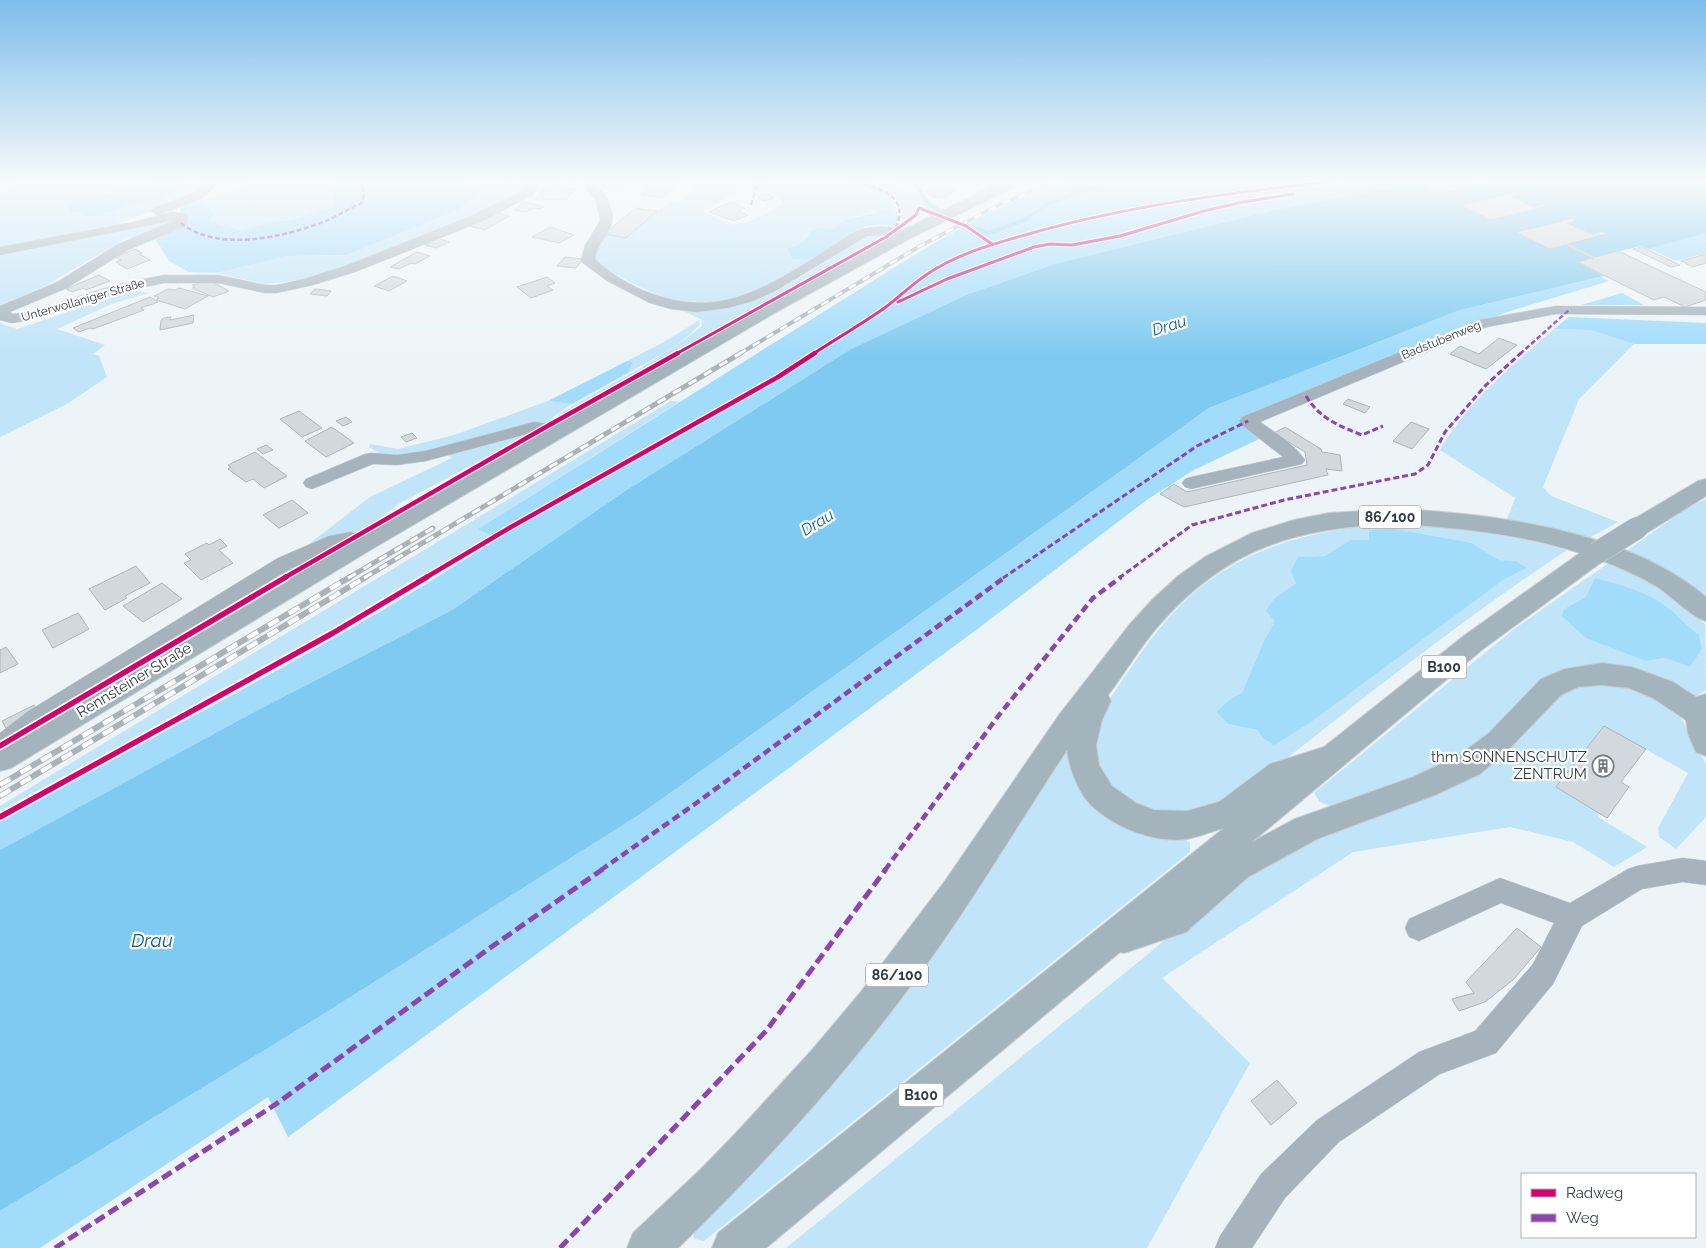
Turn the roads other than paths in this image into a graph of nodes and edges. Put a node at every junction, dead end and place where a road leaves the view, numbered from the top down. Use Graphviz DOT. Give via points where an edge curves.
graph roads {
  1 [pos="59,239"];
  2 [pos="140,239"];
  3 [pos="425,239"];
  4 [pos="595,239"];
  5 [pos="853,239"];
  6 [pos="897,239"];
  7 [pos="0,251"];
  8 [pos="1706,311"];
  9 [pos="551,433"];
  10 [pos="312,483"];
  11 [pos="1191,483"];
  12 [pos="1706,486"];
  13 [pos="1706,612"];
  14 [pos="1110,672"];
  15 [pos="1704,721"];
  16 [pos="2,752"];
  17 [pos="1341,752"];
  18 [pos="1706,873"];
  19 [pos="1572,917"];
  20 [pos="1419,928"];
  21 [pos="1109,942"];
  22 [pos="648,1248"];
  23 [pos="733,1248"];
  24 [pos="1232,1248"];
  1 -- 7 [label="street, Unterwollaniger Straße"];
  2 -- 3 [label="street, Unterwollaniger Straße" via="123,246 62,285 9,307 2,315 12,318 31,316 123,287 164,279 218,279 277,289 350,269"];
  4 -- 5 [label="street" via="590,246 588,260 604,275 671,305 692,308 734,303 768,290"];
  6 -- 9 [label="main road, Rennsteiner Straße"];
  8 -- 11 [label="street, Badstubenweg" via="1556,310 1483,322 1248,421 1296,460"];
  9 -- 10 [label="street" via="534,427 426,456 397,460 371,458"];
  9 -- 16 [label="main road, Rennsteiner Straße"];
  12 -- 17 [label="main road, B100, bridge" via="1597,553 1474,642"];
  13 -- 14 [label="main road, 86/100" via="1676,586 1639,566 1575,543 1476,522 1369,517 1323,522 1273,534 1230,553 1192,577 1161,606"];
  14 -- 17 [label="main road, 86/100" via="1088,720 1081,745 1084,767 1101,795 1125,814 1154,824 1187,825 1228,813 1281,773"];
  14 -- 22 [label="main road, 86/100" via="1071,721 918,947 844,1041 724,1175"];
  15 -- 21 [label="main road" via="1663,690 1632,678 1602,674 1575,677 1551,687 1499,741 1469,765 1424,786 1306,829 1237,867 1174,921"];
  17 -- 21 [label="main road, B100"];
  18 -- 19 [label="street" via="1683,870 1637,878"];
  19 -- 20 [label="street" via="1500,890"];
  19 -- 24 [label="street" via="1543,974 1485,1042 1430,1064 1328,1131 1273,1186"];
  21 -- 23 [label="main road, B100"];
}
